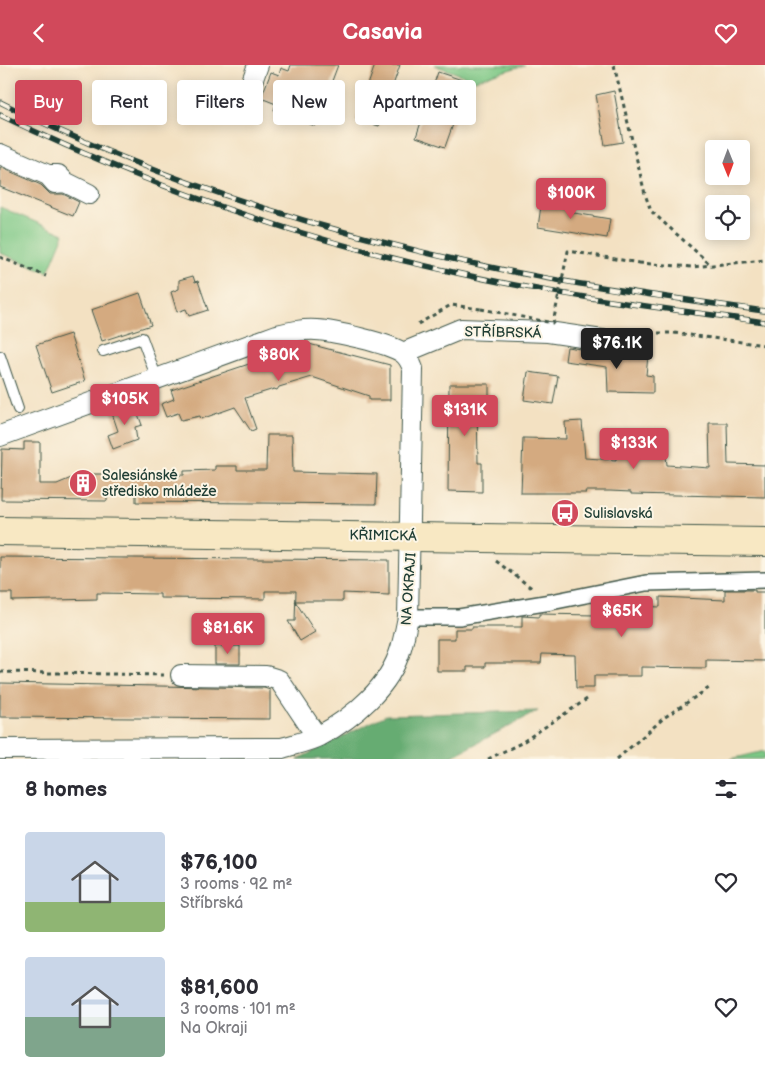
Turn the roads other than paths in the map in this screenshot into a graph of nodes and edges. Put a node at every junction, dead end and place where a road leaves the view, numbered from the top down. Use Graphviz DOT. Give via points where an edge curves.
graph roads {
  1 [pos="258,65"];
  2 [pos="253,80"];
  3 [pos="0,154"];
  4 [pos="89,194"];
  5 [pos="636,345"];
  6 [pos="103,351"];
  7 [pos="403,353"];
  8 [pos="0,356"];
  9 [pos="157,379"];
  10 [pos="18,409"];
  11 [pos="0,436"];
  12 [pos="0,531"];
  13 [pos="411,535"];
  14 [pos="765,543"];
  15 [pos="765,580"];
  16 [pos="408,617"];
  17 [pos="181,675"];
  18 [pos="317,737"];
  19 [pos="0,749"];
  1 -- 2 [label="street"];
  3 -- 4 [label="street"];
  5 -- 7 [label="street, STŘÍBRSKÁ" via="548,332 461,329"];
  6 -- 9 [label="lane" via="142,338"];
  7 -- 9 [label="street" via="338,333 294,331"];
  7 -- 13 [label="street" via="413,369"];
  8 -- 10 [label="lane"];
  9 -- 11 [label="street"];
  12 -- 13 [label="main road, KŘIMICKÁ"];
  13 -- 14 [label="main road, KŘIMICKÁ"];
  13 -- 16 [label="street, NA OKRAJI"];
  15 -- 16 [label="street" via="646,583 459,617"];
  16 -- 18 [label="street, NA OKRAJI" via="401,649 376,692 349,718"];
  17 -- 18 [label="street" via="266,676 279,680"];
  18 -- 19 [label="street, NA OKRAJI" via="282,748"];
}
